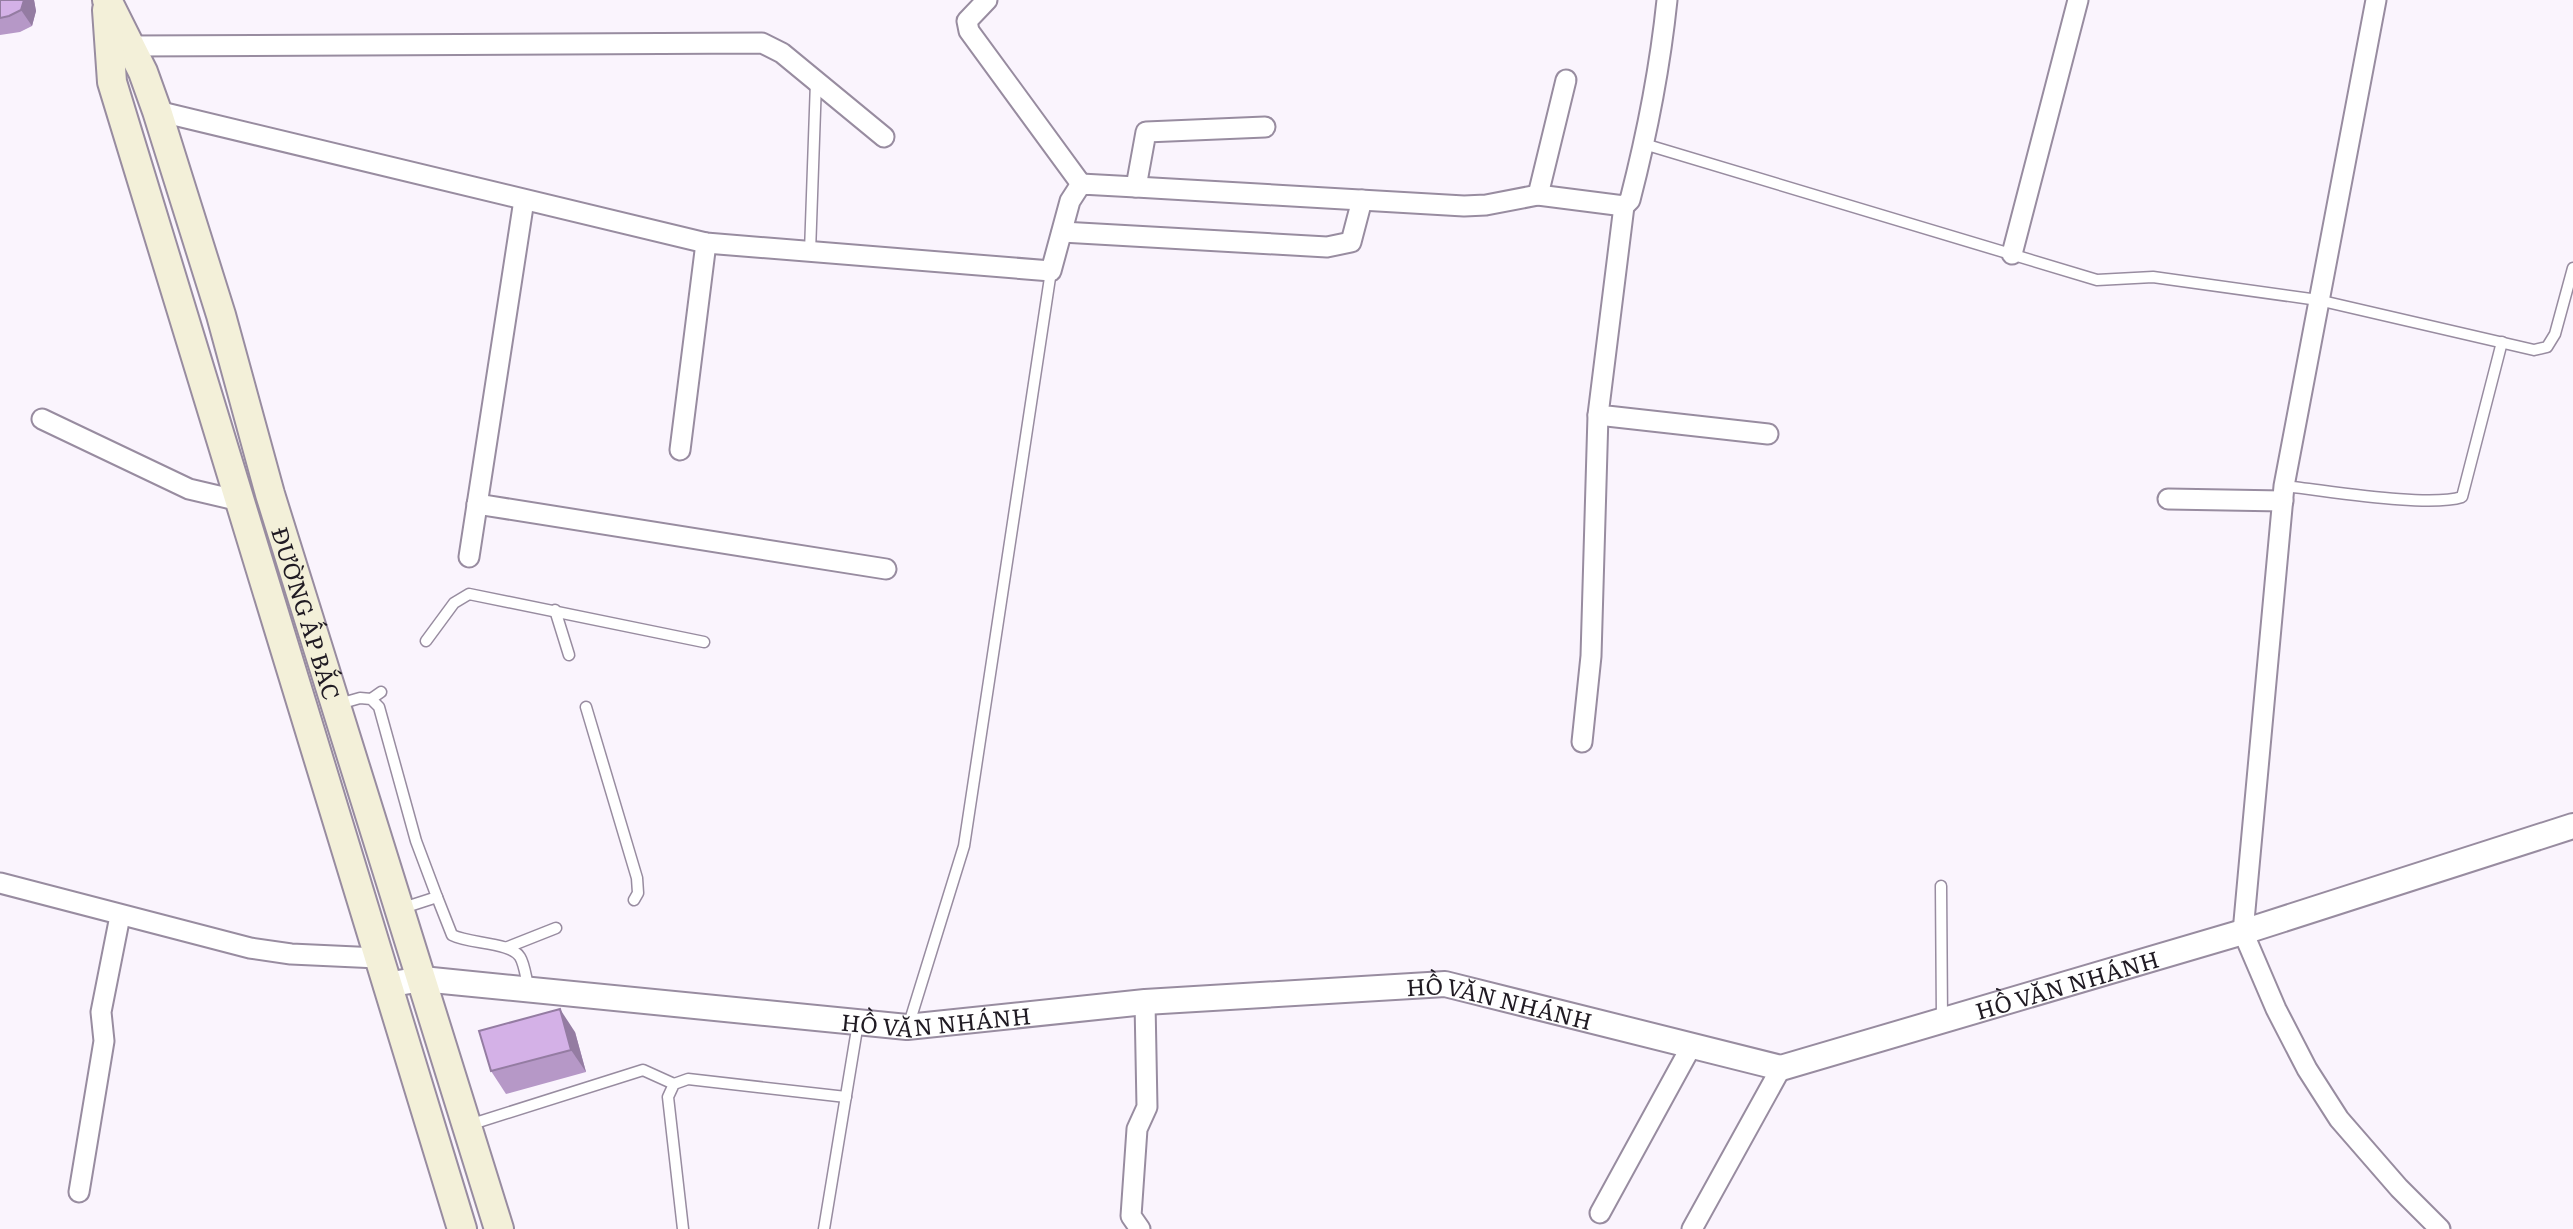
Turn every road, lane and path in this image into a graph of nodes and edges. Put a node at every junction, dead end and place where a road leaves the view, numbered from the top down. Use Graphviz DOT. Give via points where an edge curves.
graph roads {
  1 [pos="107,0"];
  2 [pos="987,0"];
  3 [pos="1667,0"];
  4 [pos="2078,0"];
  5 [pos="2376,0"];
  6 [pos="130,46"];
  7 [pos="1566,80"];
  8 [pos="816,81"];
  9 [pos="157,111"];
  10 [pos="1265,127"];
  11 [pos="884,137"];
  12 [pos="1644,144"];
  13 [pos="1082,184"];
  14 [pos="1136,187"];
  15 [pos="1538,195"];
  16 [pos="524,200"];
  17 [pos="1362,200"];
  18 [pos="1624,206"];
  19 [pos="1062,232"];
  20 [pos="706,243"];
  21 [pos="810,253"];
  22 [pos="2012,254"];
  23 [pos="2573,268"];
  24 [pos="1051,271"];
  25 [pos="2318,300"];
  26 [pos="2501,342"];
  27 [pos="1598,415"];
  28 [pos="42,419"];
  29 [pos="1769,434"];
  30 [pos="680,450"];
  31 [pos="2284,493"];
  32 [pos="2168,499"];
  33 [pos="240,501"];
  34 [pos="477,504"];
  35 [pos="469,557"];
  36 [pos="886,569"];
  37 [pos="555,610"];
  38 [pos="426,640"];
  39 [pos="704,642"];
  40 [pos="569,655"];
  41 [pos="381,692"];
  42 [pos="371,699"];
  43 [pos="335,705"];
  44 [pos="586,707"];
  45 [pos="1582,742"];
  46 [pos="2573,826"];
  47 [pos="0,883"];
  48 [pos="1941,886"];
  49 [pos="437,897"];
  50 [pos="634,900"];
  51 [pos="400,910"];
  52 [pos="120,916"];
  53 [pos="556,928"];
  54 [pos="2243,933"];
  55 [pos="508,947"];
  56 [pos="378,958"];
  57 [pos="422,979"];
  58 [pos="386,985"];
  59 [pos="529,990"];
  60 [pos="1145,1002"];
  61 [pos="1942,1021"];
  62 [pos="858,1022"];
  63 [pos="907,1027"];
  64 [pos="1692,1045"];
  65 [pos="1780,1068"];
  66 [pos="674,1084"];
  67 [pos="846,1097"];
  68 [pos="467,1125"];
  69 [pos="79,1192"];
  70 [pos="1600,1213"];
  71 [pos="490,1227"];
  72 [pos="463,1229"];
  73 [pos="683,1229"];
  74 [pos="824,1229"];
  75 [pos="1140,1229"];
  76 [pos="1692,1229"];
  77 [pos="2440,1229"];
  1 -- 6 [label="main road, ĐƯỜNG ẤP BẮC"];
  1 -- 33 [label="main road, ĐƯỜNG ẤP BẮC" via="112,82"];
  2 -- 13 [label="street" via="967,21 969,31"];
  3 -- 12 [label="street"];
  4 -- 22 [label="street"];
  5 -- 25 [label="street"];
  6 -- 8 [label="street" via="743,41 762,43 782,53"];
  6 -- 9 [label="main road, ĐƯỜNG ẤP BẮC"];
  7 -- 15 [label="street"];
  8 -- 11 [label="street"];
  8 -- 21 [label="lane"];
  9 -- 16 [label="street"];
  9 -- 43 [label="main road, ĐƯỜNG ẤP BẮC" via="222,315 270,495"];
  10 -- 14 [label="street" via="1146,132"];
  12 -- 18 [label="street" via="1630,200"];
  12 -- 22 [label="lane"];
  13 -- 14 [label="street"];
  13 -- 19 [label="street" via="1070,201"];
  14 -- 17 [label="street"];
  15 -- 17 [label="street" via="1486,205"];
  15 -- 18 [label="street"];
  16 -- 20 [label="street"];
  16 -- 34 [label="street"];
  17 -- 19 [label="street" via="1352,242 1327,247"];
  18 -- 27 [label="street"];
  19 -- 24 [label="street"];
  20 -- 21 [label="street"];
  20 -- 30 [label="street"];
  21 -- 24 [label="street"];
  22 -- 25 [label="lane" via="2097,280 2153,277"];
  23 -- 26 [label="lane" via="2555,334 2547,347"];
  24 -- 63 [label="lane" via="964,846"];
  25 -- 26 [label="lane"];
  25 -- 31 [label="street"];
  26 -- 31 [label="lane" via="2462,497"];
  27 -- 29 [label="street"];
  27 -- 45 [label="street" via="1591,656"];
  28 -- 33 [label="street" via="189,489"];
  31 -- 32 [label="street"];
  31 -- 54 [label="street"];
  33 -- 56 [label="main road, ĐƯỜNG ẤP BẮC"];
  34 -- 35 [label="street"];
  34 -- 36 [label="street"];
  37 -- 38 [label="lane" via="469,594 454,603"];
  37 -- 39 [label="lane"];
  37 -- 40 [label="lane"];
  41 -- 42 [label="lane"];
  42 -- 43 [label="lane"];
  42 -- 49 [label="lane" via="379,707 416,841"];
  43 -- 51 [label="main road, ĐƯỜNG ẤP BẮC"];
  44 -- 50 [label="lane" via="637,878"];
  46 -- 54 [label="street, HỒ VĂN NHÁNH"];
  47 -- 52 [label="street"];
  48 -- 61 [label="lane"];
  49 -- 51 [label="lane"];
  49 -- 55 [label="lane" via="452,935 463,941"];
  51 -- 57 [label="main road, ĐƯỜNG ẤP BẮC"];
  52 -- 56 [label="street" via="291,954"];
  52 -- 69 [label="street" via="101,1012 104,1041"];
  53 -- 55 [label="lane"];
  54 -- 61 [label="street, HỒ VĂN NHÁNH"];
  54 -- 77 [label="street" via="2276,1009 2339,1119"];
  55 -- 59 [label="lane" via="520,956"];
  56 -- 58 [label="main road, ĐƯỜNG ẤP BẮC"];
  57 -- 58 [label="street, HỒ VĂN NHÁNH"];
  57 -- 59 [label="street, HỒ VĂN NHÁNH"];
  57 -- 68 [label="main road, ĐƯỜNG ẤP BẮC"];
  58 -- 72 [label="main road, ĐƯỜNG ẤP BẮC"];
  59 -- 62 [label="street, HỒ VĂN NHÁNH"];
  60 -- 63 [label="street, HỒ VĂN NHÁNH"];
  60 -- 64 [label="street, HỒ VĂN NHÁNH" via="1445,984"];
  60 -- 75 [label="street" via="1147,1107 1137,1129 1131,1216"];
  61 -- 65 [label="street, HỒ VĂN NHÁNH"];
  62 -- 63 [label="street, HỒ VĂN NHÁNH"];
  62 -- 67 [label="lane"];
  64 -- 65 [label="street, HỒ VĂN NHÁNH"];
  64 -- 70 [label="street"];
  65 -- 76 [label="street"];
  66 -- 67 [label="lane" via="688,1079"];
  66 -- 68 [label="lane" via="643,1070"];
  66 -- 73 [label="lane" via="668,1097"];
  67 -- 74 [label="lane"];
  68 -- 71 [label="main road, ĐƯỜNG ẤP BẮC"];
}
